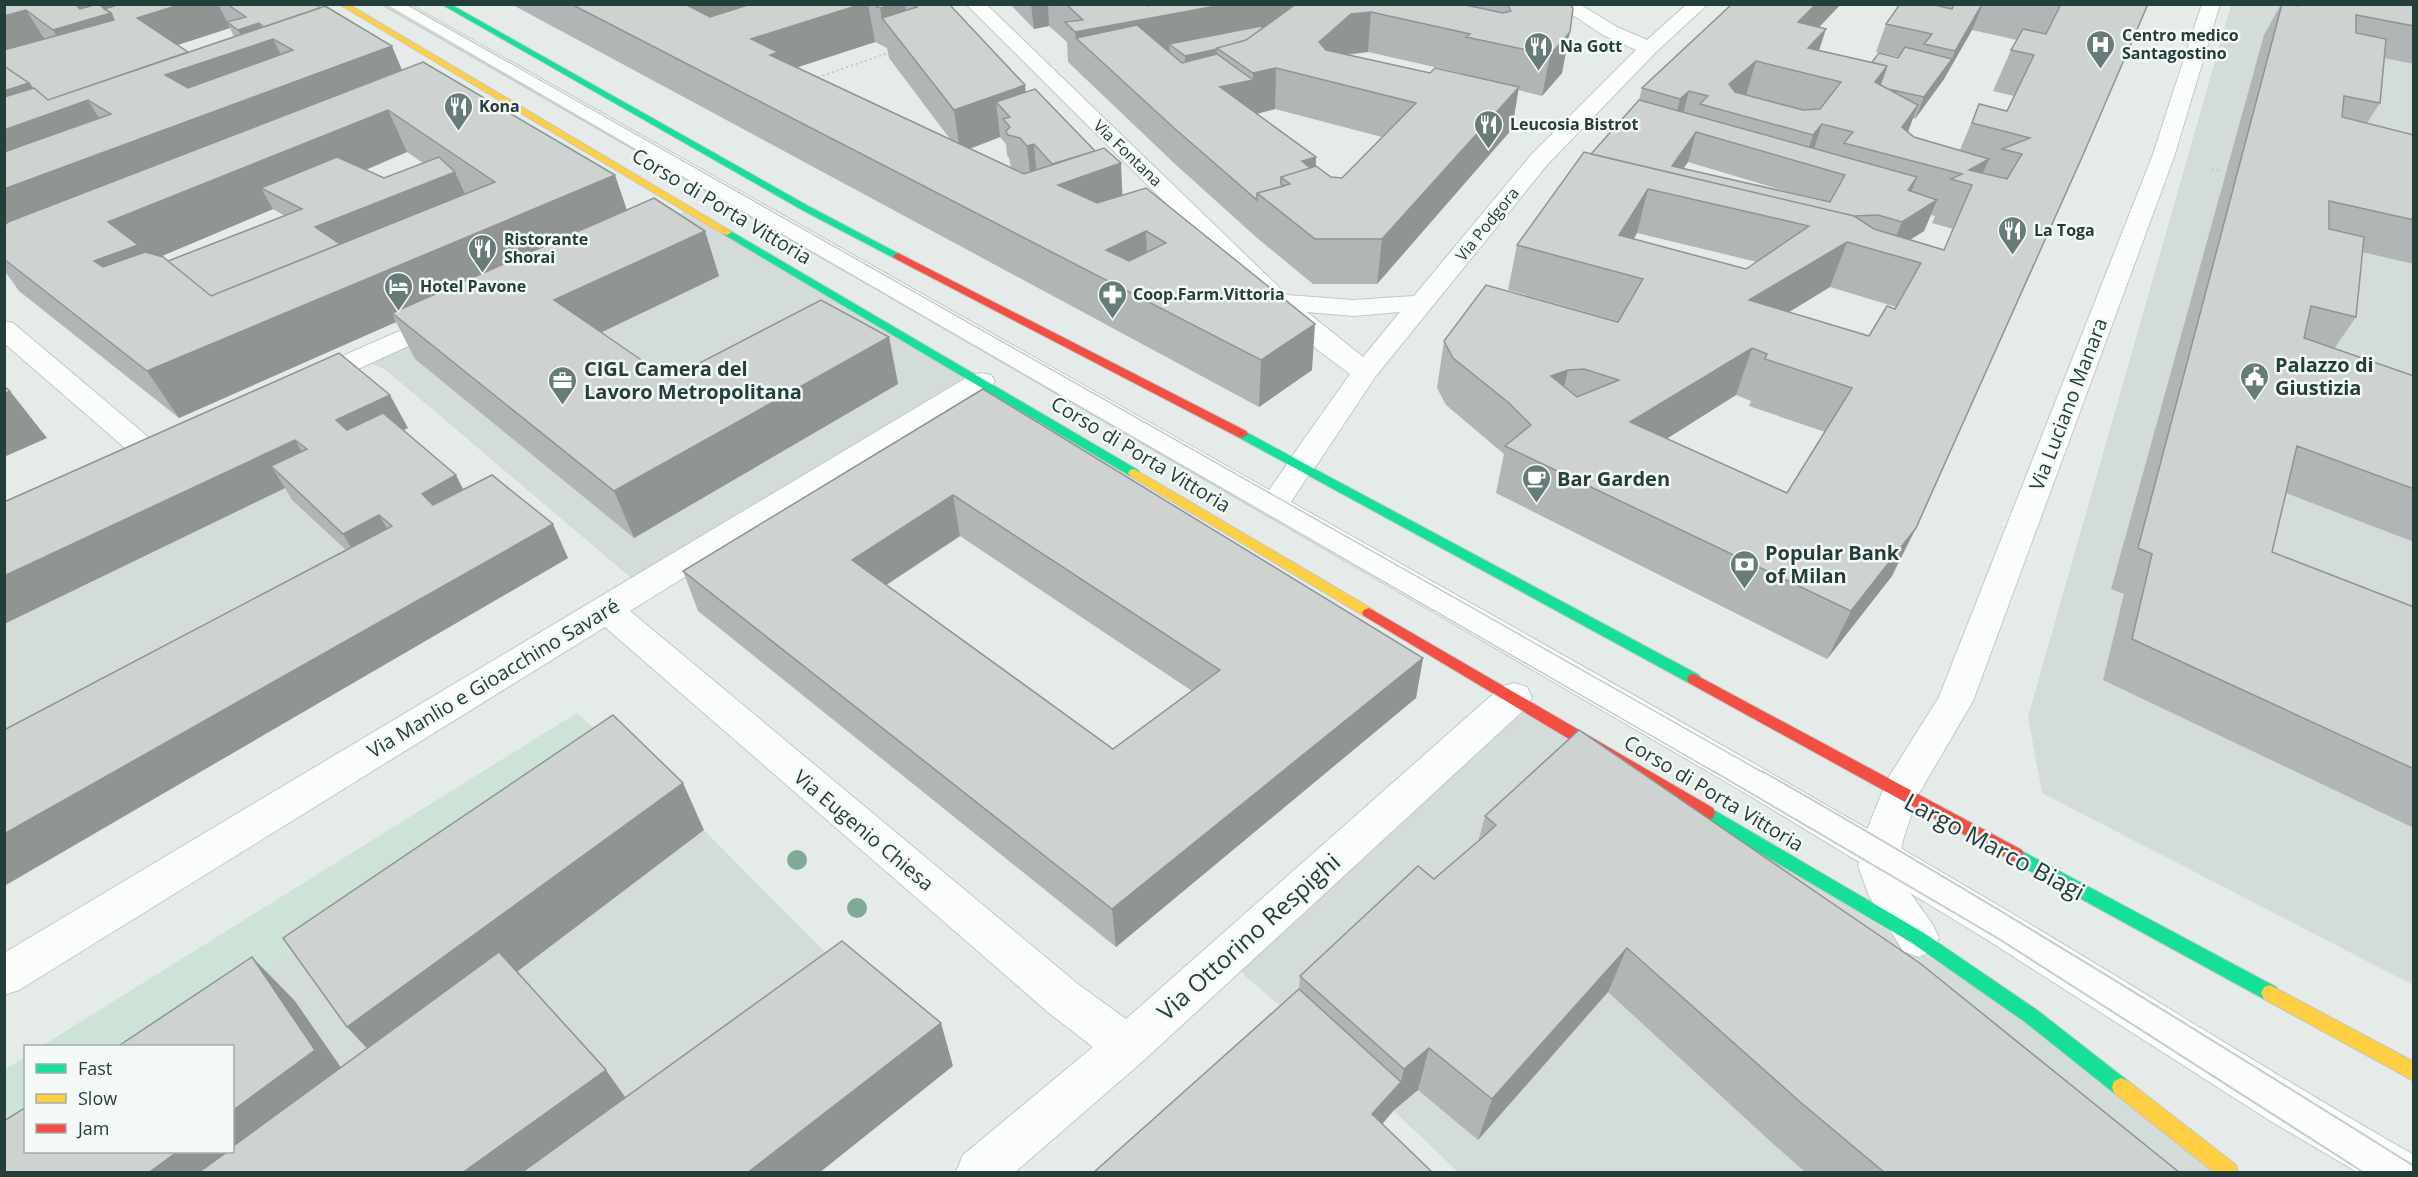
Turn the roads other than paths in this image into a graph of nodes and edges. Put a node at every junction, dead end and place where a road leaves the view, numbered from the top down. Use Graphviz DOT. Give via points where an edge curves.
graph roads {
  1 [pos="342,4"];
  2 [pos="395,4"];
  3 [pos="444,4"];
  4 [pos="975,4"];
  5 [pos="1565,4"];
  6 [pos="1699,4"];
  7 [pos="2211,4"];
  8 [pos="1649,48"];
  9 [pos="467,78"];
  10 [pos="440,89"];
  11 [pos="688,208"];
  12 [pos="660,221"];
  13 [pos="1280,302"];
  14 [pos="1423,303"];
  15 [pos="466,310"];
  16 [pos="4,329"];
  17 [pos="1365,372"];
  18 [pos="981,381"];
  19 [pos="292,389"];
  20 [pos="1300,465"];
  21 [pos="119,468"];
  22 [pos="1273,507"];
  23 [pos="606,609"];
  24 [pos="1514,697"];
  25 [pos="1900,791"];
  26 [pos="1880,855"];
  27 [pos="1918,938"];
  28 [pos="4,976"];
  29 [pos="1127,1046"];
  30 [pos="2414,1072"];
  31 [pos="980,1173"];
  32 [pos="2229,1173"];
  33 [pos="2399,1173"];
  1 -- 9 [label="street, Corso di Porta Vittoria"];
  2 -- 22 [label="lane"];
  3 -- 20 [label="street, Corso di Porta Vittoria" via="807,209"];
  4 -- 13 [label="street, Via Fontana"];
  5 -- 8 [label="street" via="1610,32"];
  6 -- 8 [label="street, Via Podgora"];
  7 -- 25 [label="street, Via Luciano Manara" via="2163,156 1955,700"];
  8 -- 14 [label="street, Via Podgora" via="1539,160"];
  9 -- 10 [label="street"];
  9 -- 11 [label="street, Corso di Porta Vittoria"];
  11 -- 12 [label="street"];
  11 -- 18 [label="street, Corso di Porta Vittoria"];
  13 -- 14 [label="street" via="1353,308"];
  13 -- 17 [label="street, Via Fontana"];
  14 -- 17 [label="street, Via Podgora"];
  15 -- 19 [label="street"];
  16 -- 21 [label="street" via="161,449"];
  17 -- 20 [label="street, Via Podgora"];
  18 -- 23 [label="street, Via Manlio e Gioacchino Savaré"];
  18 -- 24 [label="street, Corso di Porta Vittoria"];
  20 -- 22 [label="lane"];
  20 -- 25 [label="street, Corso di Porta Vittoria"];
  22 -- 26 [label="lane"];
  23 -- 28 [label="street, Via Manlio e Gioacchino Savaré"];
  23 -- 29 [label="street, Via Eugenio Chiesa" via="1064,999"];
  24 -- 27 [label="street, Corso di Porta Vittoria"];
  24 -- 29 [label="street, Via Ottorino Respighi"];
  25 -- 26 [label="street, Largo Marco Biagi"];
  25 -- 30 [label="street, Largo Marco Biagi"];
  26 -- 27 [label="street, Largo Marco Biagi" via="1878,866 1889,896"];
  26 -- 33 [label="lane"];
  27 -- 32 [label="street, Largo Marco Biagi" via="2031,1016"];
  29 -- 31 [label="street, Via Ottorino Respighi"];
}
